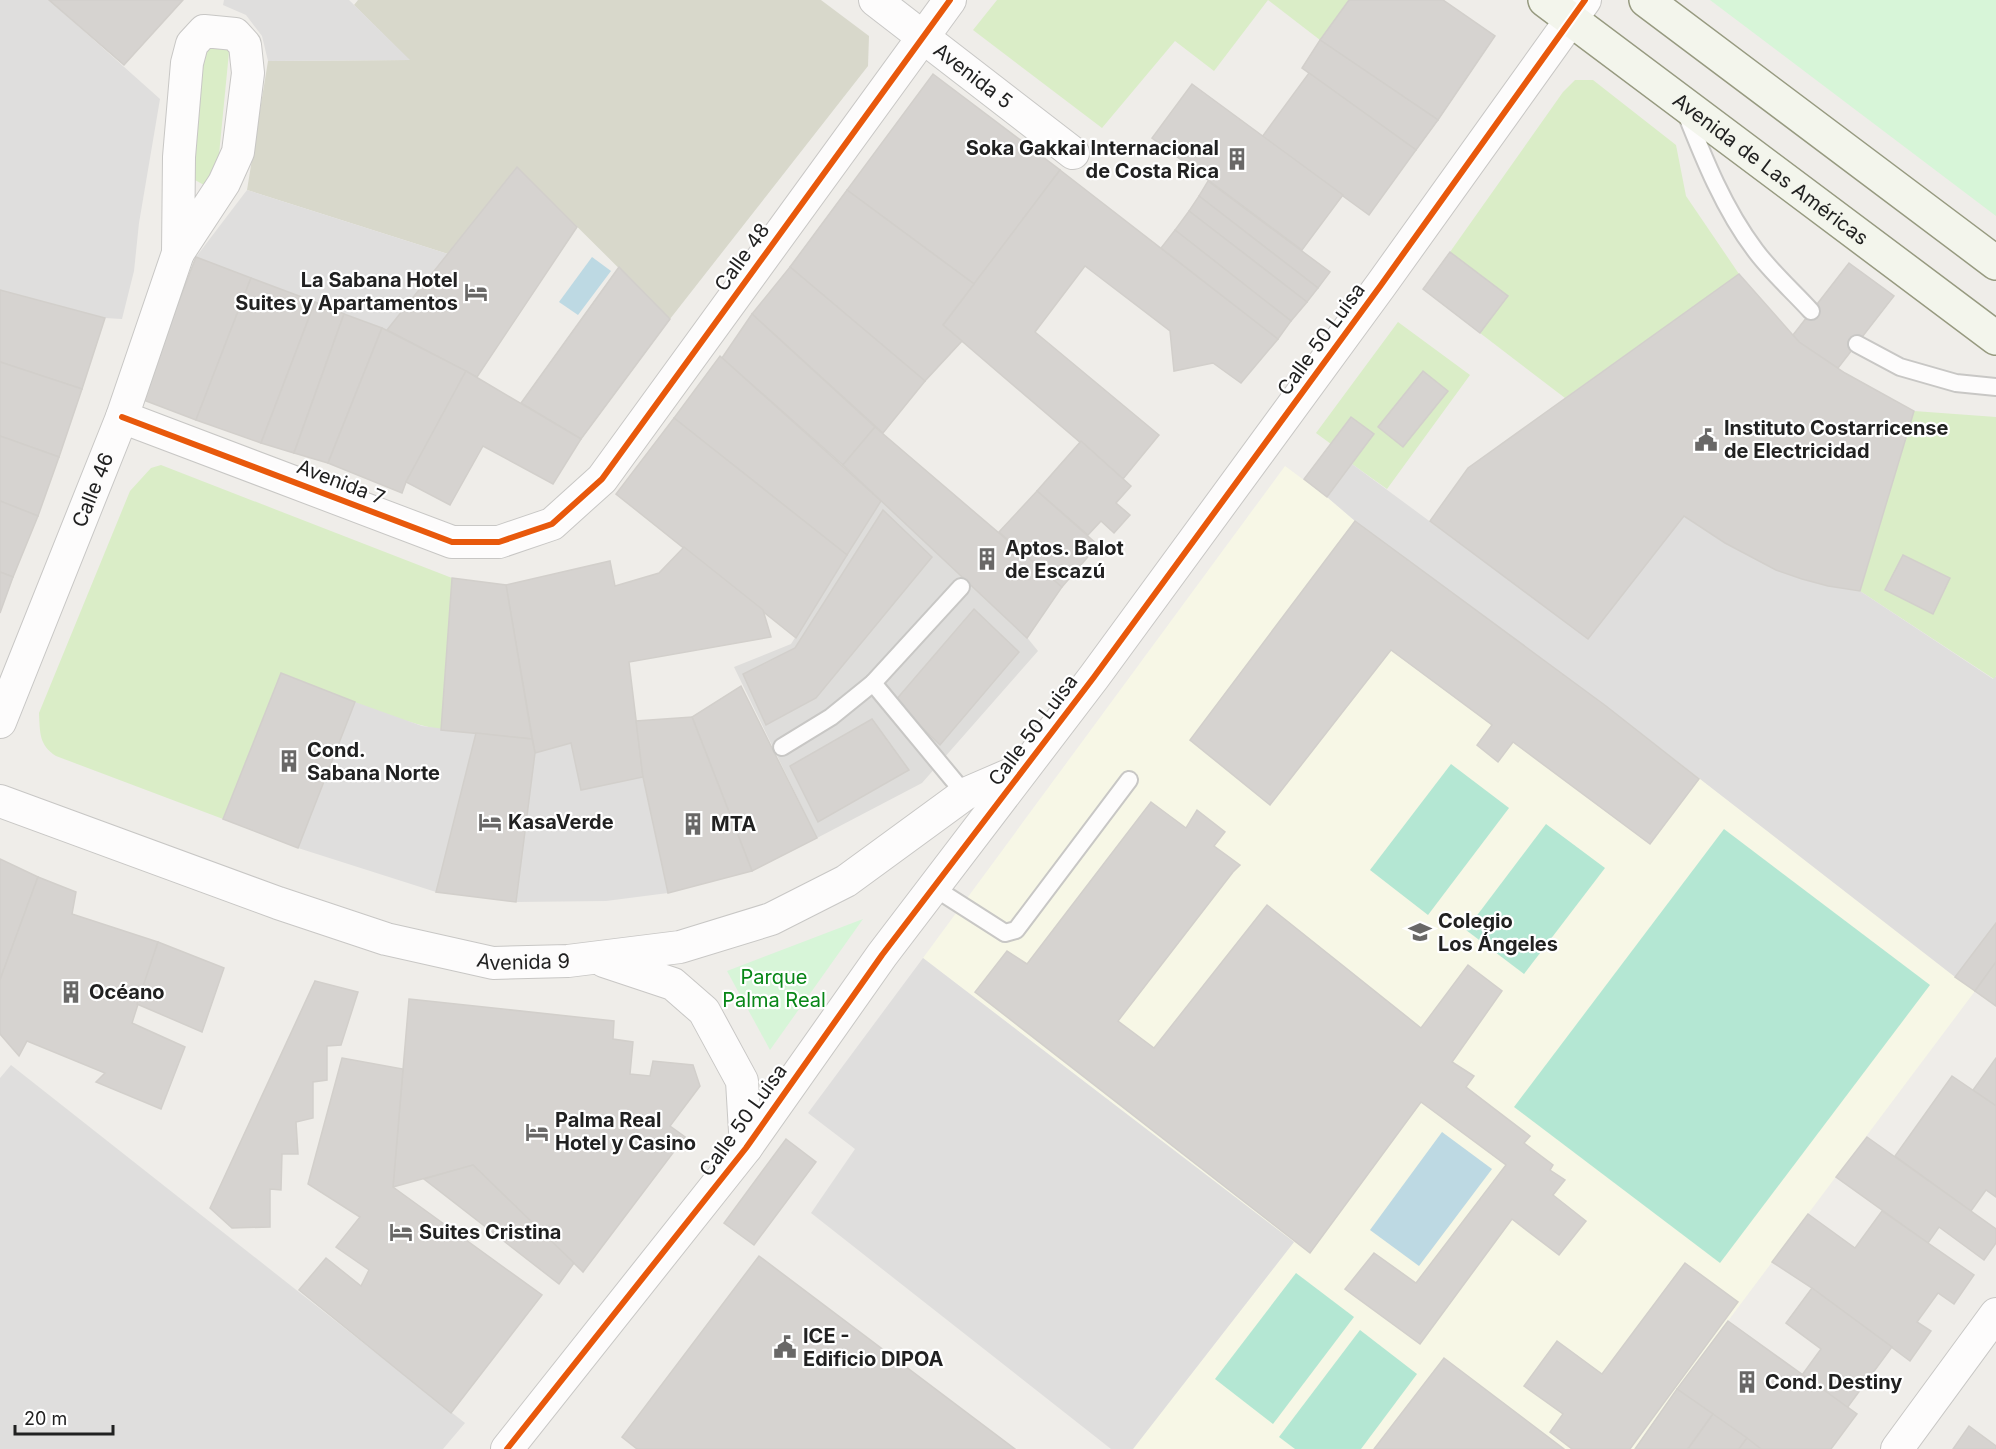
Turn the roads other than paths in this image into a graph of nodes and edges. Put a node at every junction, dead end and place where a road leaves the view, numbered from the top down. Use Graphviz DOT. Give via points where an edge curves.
graph roads {
  1 [pos="875,0"];
  2 [pos="950,0"];
  3 [pos="1545,0"];
  4 [pos="1646,0"];
  5 [pos="1578,10"];
  6 [pos="922,37"];
  7 [pos="1681,102"];
  8 [pos="1073,153"];
  9 [pos="178,253"];
  10 [pos="1996,263"];
  11 [pos="1811,311"];
  12 [pos="1996,338"];
  13 [pos="1857,344"];
  14 [pos="1996,387"];
  15 [pos="123,417"];
  16 [pos="552,524"];
  17 [pos="961,587"];
  18 [pos="873,683"];
  19 [pos="0,722"];
  20 [pos="782,747"];
  21 [pos="1026,768"];
  22 [pos="1129,780"];
  23 [pos="965,794"];
  24 [pos="0,801"];
  25 [pos="933,887"];
  26 [pos="595,959"];
  27 [pos="746,1148"];
  28 [pos="1996,1314"];
  29 [pos="507,1449"];
  30 [pos="1897,1449"];
  1 -- 6 [label="street, Avenida 5"];
  2 -- 6 [label="street, Calle 48"];
  3 -- 5 [label="main road, Avenida de Las Américas"];
  4 -- 10 [label="main road"];
  5 -- 7 [label="main road, Avenida de Las Américas"];
  5 -- 21 [label="street, Calle 50 Luisa"];
  6 -- 8 [label="street, Avenida 5"];
  6 -- 16 [label="street, Calle 48" via="602,479"];
  7 -- 11 [label="lane" via="1706,163 1755,250"];
  7 -- 12 [label="main road, Avenida de Las Américas"];
  9 -- 9 [label="street, Calle 46" via="179,157 187,63 192,44 204,31 235,34 245,45 248,73 238,152 224,183"];
  9 -- 15 [label="street, Calle 46"];
  13 -- 14 [label="lane" via="1900,367 1956,382"];
  15 -- 16 [label="street, Avenida 7" via="452,542 499,542"];
  15 -- 19 [label="street, Calle 46"];
  17 -- 18 [label="lane"];
  18 -- 20 [label="lane" via="831,717"];
  18 -- 23 [label="lane"];
  21 -- 23 [label="street, Avenida 9"];
  21 -- 25 [label="street, Calle 50 Luisa"];
  22 -- 25 [label="lane" via="1016,930 1005,933"];
  23 -- 26 [label="street, Avenida 9" via="846,881 771,919 680,947"];
  24 -- 26 [label="street, Avenida 9" via="386,939 493,963"];
  25 -- 27 [label="street, Calle 50 Luisa"];
  26 -- 27 [label="street" via="673,984 704,1011 742,1081"];
  27 -- 29 [label="street, Calle 50 Luisa"];
  28 -- 30 [label="street"];
}
